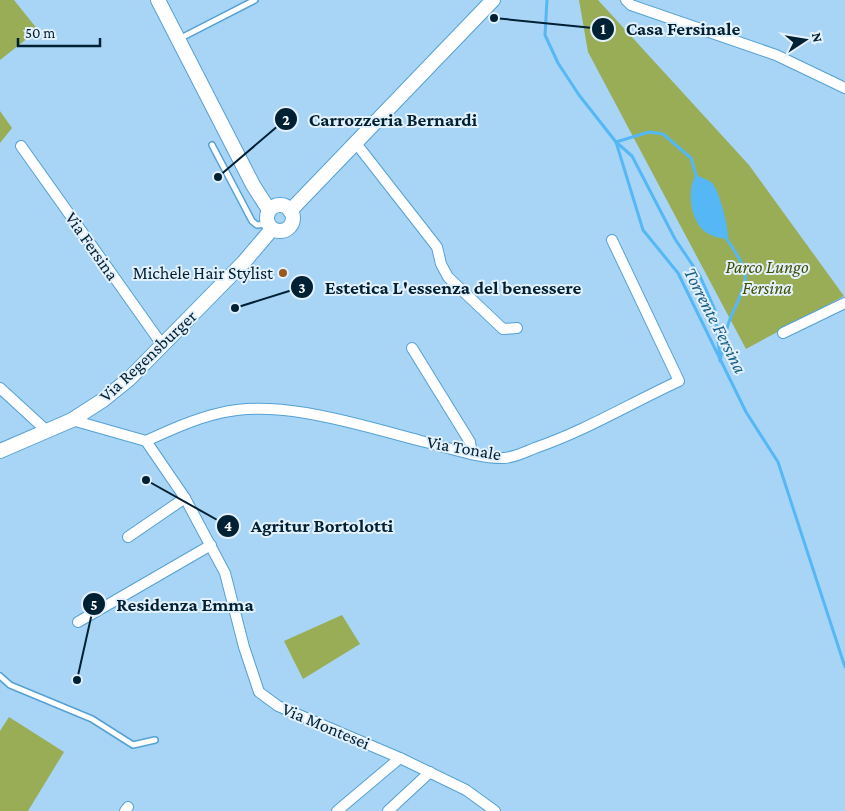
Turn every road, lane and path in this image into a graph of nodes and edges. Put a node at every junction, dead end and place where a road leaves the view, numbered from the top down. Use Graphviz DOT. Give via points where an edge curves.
graph roads {
  1 [pos="158,0"];
  2 [pos="255,0"];
  3 [pos="493,0"];
  4 [pos="626,0"];
  5 [pos="178,40"];
  6 [pos="845,88"];
  7 [pos="354,142"];
  8 [pos="212,145"];
  9 [pos="21,146"];
  10 [pos="290,211"];
  11 [pos="270,221"];
  12 [pos="612,240"];
  13 [pos="845,304"];
  14 [pos="517,328"];
  15 [pos="784,333"];
  16 [pos="163,346"];
  17 [pos="412,348"];
  18 [pos="0,388"];
  19 [pos="72,420"];
  20 [pos="48,432"];
  21 [pos="146,442"];
  22 [pos="0,451"];
  23 [pos="472,454"];
  24 [pos="185,498"];
  25 [pos="128,537"];
  26 [pos="212,544"];
  27 [pos="78,622"];
  28 [pos="0,676"];
  29 [pos="155,740"];
  30 [pos="400,758"];
  31 [pos="430,772"];
  32 [pos="337,811"];
  33 [pos="388,811"];
  34 [pos="495,811"];
  1 -- 5 [label="main road"];
  2 -- 5 [label="lane"];
  3 -- 7 [label="main road"];
  4 -- 6 [label="street" via="631,5 776,55"];
  5 -- 11 [label="main road"];
  7 -- 10 [label="main road"];
  7 -- 14 [label="street" via="437,248 448,276 503,328"];
  8 -- 11 [label="lane" via="252,221 257,225"];
  9 -- 16 [label="street, Via Fersina"];
  10 -- 11 [label="main road" via="279,206"];
  10 -- 11 [label="main road" via="293,219 287,229 279,231"];
  11 -- 16 [label="main road, Via Regensburger" via="244,262"];
  12 -- 23 [label="street, Via Tonale" via="679,381 548,444 503,458"];
  13 -- 15 [label="street"];
  16 -- 19 [label="main road, Via Regensburger" via="129,379"];
  17 -- 23 [label="street" via="470,442"];
  18 -- 20 [label="street"];
  19 -- 20 [label="main road, Via Regensburger"];
  19 -- 21 [label="street"];
  20 -- 22 [label="main road, Via Regensburger"];
  21 -- 23 [label="street, Via Tonale" via="222,412 259,409 322,416"];
  21 -- 24 [label="street, Via Montesei"];
  24 -- 25 [label="street"];
  24 -- 26 [label="street, Via Montesei"];
  26 -- 27 [label="street"];
  26 -- 30 [label="street, Via Montesei" via="225,572 244,647 260,692 278,706"];
  28 -- 29 [label="lane" via="10,685 92,719 134,745"];
  30 -- 31 [label="street, Via Montesei"];
  30 -- 32 [label="street"];
  31 -- 33 [label="street"];
  31 -- 34 [label="street, Via Montesei" via="466,790"];
}
